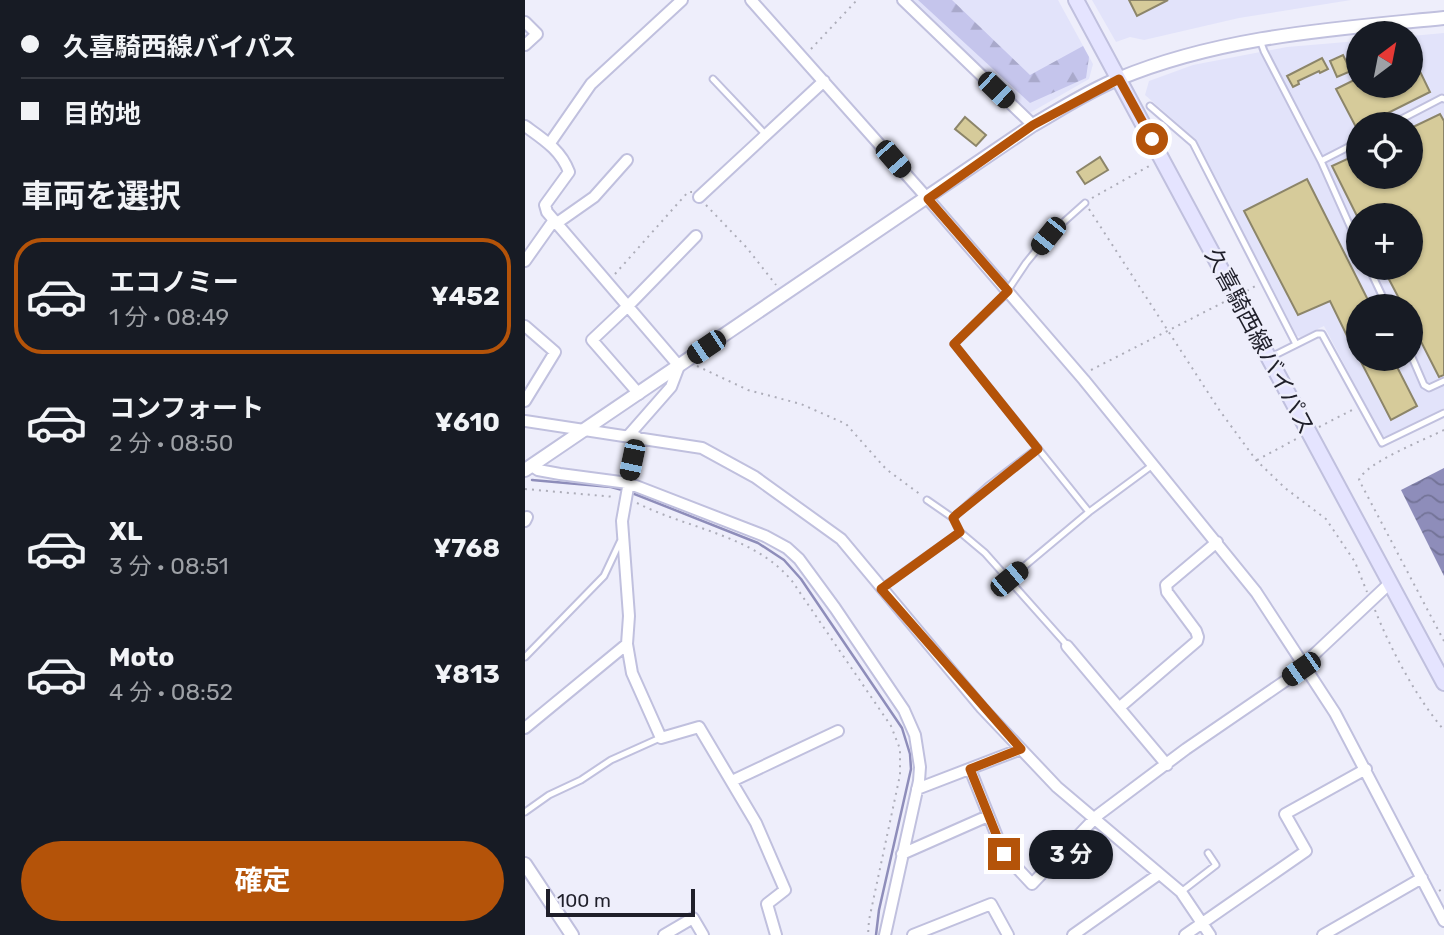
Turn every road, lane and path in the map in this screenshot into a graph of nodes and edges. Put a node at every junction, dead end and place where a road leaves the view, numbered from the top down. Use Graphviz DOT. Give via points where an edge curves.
graph roads {
  1 [pos="682,0"];
  2 [pos="751,0"];
  3 [pos="857,0"];
  4 [pos="903,0"];
  5 [pos="1076,0"];
  6 [pos="1444,18"];
  7 [pos="525,22"];
  8 [pos="1260,40"];
  9 [pos="525,46"];
  10 [pos="803,57"];
  11 [pos="713,79"];
  12 [pos="1119,79"];
  13 [pos="824,81"];
  14 [pos="1444,99"];
  15 [pos="1150,106"];
  16 [pos="1415,112"];
  17 [pos="1033,125"];
  18 [pos="525,126"];
  19 [pos="766,135"];
  20 [pos="549,143"];
  21 [pos="1346,148"];
  22 [pos="1163,159"];
  23 [pos="627,160"];
  24 [pos="1321,161"];
  25 [pos="698,197"];
  26 [pos="928,199"];
  27 [pos="1085,203"];
  28 [pos="1346,217"];
  29 [pos="555,221"];
  30 [pos="696,236"];
  31 [pos="526,258"];
  32 [pos="1264,282"];
  33 [pos="1008,291"];
  34 [pos="1236,296"];
  35 [pos="628,306"];
  36 [pos="525,326"];
  37 [pos="1167,331"];
  38 [pos="1296,344"];
  39 [pos="1269,358"];
  40 [pos="683,363"];
  41 [pos="1418,371"];
  42 [pos="1081,376"];
  43 [pos="1444,381"];
  44 [pos="639,394"];
  45 [pos="525,401"];
  46 [pos="1444,413"];
  47 [pos="525,421"];
  48 [pos="1444,430"];
  49 [pos="585,431"];
  50 [pos="632,436"];
  51 [pos="1387,442"];
  52 [pos="1038,449"];
  53 [pos="1393,456"];
  54 [pos="1154,464"];
  55 [pos="528,468"];
  56 [pos="628,482"];
  57 [pos="525,489"];
  58 [pos="625,499"];
  59 [pos="927,500"];
  60 [pos="1089,512"];
  61 [pos="953,518"];
  62 [pos="960,532"];
  63 [pos="622,537"];
  64 [pos="1217,541"];
  65 [pos="1009,579"];
  66 [pos="1390,583"];
  67 [pos="881,589"];
  68 [pos="1371,602"];
  69 [pos="1444,641"];
  70 [pos="627,644"];
  71 [pos="1067,646"];
  72 [pos="525,657"];
  73 [pos="1306,665"];
  74 [pos="1444,683"];
  75 [pos="1121,708"];
  76 [pos="525,727"];
  77 [pos="1444,730"];
  78 [pos="838,732"];
  79 [pos="661,738"];
  80 [pos="1021,749"];
  81 [pos="1167,765"];
  82 [pos="970,769"];
  83 [pos="1366,769"];
  84 [pos="732,781"];
  85 [pos="917,789"];
  86 [pos="525,811"];
  87 [pos="989,816"];
  88 [pos="1094,819"];
  89 [pos="1207,853"];
  90 [pos="902,854"];
  91 [pos="525,864"];
  92 [pos="1159,874"];
  93 [pos="1422,878"];
  94 [pos="1181,892"];
  95 [pos="1444,921"];
  96 [pos="1202,923"];
  97 [pos="918,934"];
  98 [pos="572,935"];
  99 [pos="664,935"];
  100 [pos="703,935"];
  101 [pos="776,935"];
  102 [pos="868,935"];
  103 [pos="885,935"];
  104 [pos="1008,935"];
  105 [pos="1073,935"];
  106 [pos="1185,935"];
  107 [pos="1210,935"];
  108 [pos="1323,935"];
  1 -- 20 [label="street" via="591,84"];
  2 -- 10 [label="street"];
  3 -- 10 [label="path"];
  4 -- 17 [label="street"];
  5 -- 12 [label="main road, 久喜騎西線バイパス"];
  6 -- 8 [label="street"];
  7 -- 9 [label="street" via="537,34"];
  8 -- 12 [label="street" via="1193,54"];
  8 -- 24 [label="lane"];
  10 -- 13 [label="street"];
  11 -- 19 [label="lane"];
  12 -- 17 [label="street"];
  12 -- 22 [label="main road, 久喜騎西線バイパス"];
  13 -- 19 [label="street"];
  13 -- 26 [label="street"];
  14 -- 16 [label="lane"];
  15 -- 32 [label="lane" via="1193,143"];
  17 -- 26 [label="street"];
  18 -- 20 [label="street"];
  19 -- 25 [label="street"];
  20 -- 29 [label="street" via="569,172 545,205"];
  21 -- 24 [label="lane"];
  22 -- 27 [label="path"];
  22 -- 34 [label="main road, 久喜騎西線バイパス"];
  23 -- 29 [label="street" via="594,197"];
  24 -- 28 [label="lane"];
  26 -- 33 [label="street"];
  26 -- 40 [label="street"];
  27 -- 33 [label="lane" via="1048,236"];
  27 -- 37 [label="path"];
  29 -- 31 [label="street"];
  29 -- 35 [label="street"];
  30 -- 35 [label="street"];
  32 -- 34 [label="path"];
  32 -- 38 [label="lane"];
  33 -- 42 [label="street"];
  33 -- 52 [label="lane" via="954,344"];
  34 -- 37 [label="path"];
  34 -- 39 [label="main road, 久喜騎西線バイパス"];
  35 -- 40 [label="street"];
  35 -- 44 [label="street" via="592,340"];
  36 -- 45 [label="street" via="555,352"];
  37 -- 42 [label="path"];
  37 -- 68 [label="path" via="1256,460 1326,519 1355,562"];
  38 -- 39 [label="lane"];
  38 -- 51 [label="lane" via="1322,334 1380,441"];
  39 -- 66 [label="main road, 久喜騎西線バイパス"];
  40 -- 44 [label="street"];
  40 -- 50 [label="street" via="671,387"];
  40 -- 59 [label="path" via="846,424 886,469"];
  41 -- 43 [label="lane" via="1430,388"];
  42 -- 54 [label="street"];
  44 -- 49 [label="street"];
  46 -- 51 [label="lane"];
  47 -- 49 [label="street"];
  48 -- 53 [label="path"];
  49 -- 50 [label="street"];
  49 -- 55 [label="street"];
  50 -- 56 [label="street"];
  50 -- 67 [label="street" via="702,448 755,477 841,539"];
  51 -- 53 [label="path"];
  52 -- 60 [label="lane"];
  52 -- 61 [label="lane"];
  53 -- 69 [label="path" via="1366,470 1360,483"];
  54 -- 60 [label="lane"];
  54 -- 64 [label="street"];
  55 -- 56 [label="street"];
  56 -- 58 [label="street"];
  56 -- 85 [label="street" via="765,536 799,559 911,724 918,750"];
  57 -- 58 [label="path"];
  58 -- 63 [label="street"];
  58 -- 102 [label="path" via="748,546 773,561 792,580 891,726 900,749 900,775"];
  59 -- 61 [label="lane"];
  60 -- 65 [label="lane"];
  61 -- 62 [label="lane"];
  62 -- 65 [label="lane"];
  62 -- 67 [label="lane"];
  63 -- 70 [label="street"];
  63 -- 72 [label="lane" via="604,576"];
  64 -- 73 [label="street"];
  64 -- 75 [label="street" via="1166,585 1196,631 1197,641"];
  65 -- 71 [label="lane"];
  66 -- 68 [label="street"];
  66 -- 74 [label="main road, 久喜騎西線バイパス"];
  67 -- 80 [label="street"];
  68 -- 73 [label="street"];
  68 -- 77 [label="path" via="1394,652"];
  70 -- 76 [label="street"];
  70 -- 79 [label="street" via="632,673"];
  71 -- 75 [label="street"];
  73 -- 81 [label="street"];
  73 -- 83 [label="street"];
  75 -- 81 [label="street"];
  78 -- 84 [label="street"];
  79 -- 84 [label="street" via="699,727"];
  79 -- 86 [label="lane" via="611,760"];
  80 -- 82 [label="street"];
  80 -- 88 [label="street"];
  81 -- 88 [label="street"];
  82 -- 85 [label="street"];
  82 -- 87 [label="street"];
  83 -- 93 [label="street"];
  83 -- 96 [label="street" via="1285,814 1306,850"];
  84 -- 101 [label="street" via="785,890 767,904"];
  85 -- 90 [label="street"];
  87 -- 88 [label="street" via="1004,854 1033,884"];
  87 -- 90 [label="street"];
  88 -- 92 [label="street"];
  89 -- 94 [label="lane" via="1216,865"];
  90 -- 103 [label="street"];
  91 -- 98 [label="street"];
  92 -- 94 [label="street"];
  92 -- 105 [label="street"];
  93 -- 95 [label="street"];
  93 -- 108 [label="street"];
  94 -- 96 [label="street"];
  96 -- 106 [label="street"];
  96 -- 107 [label="street"];
  97 -- 104 [label="street" via="991,904"];
  99 -- 100 [label="street" via="692,918"];
}
